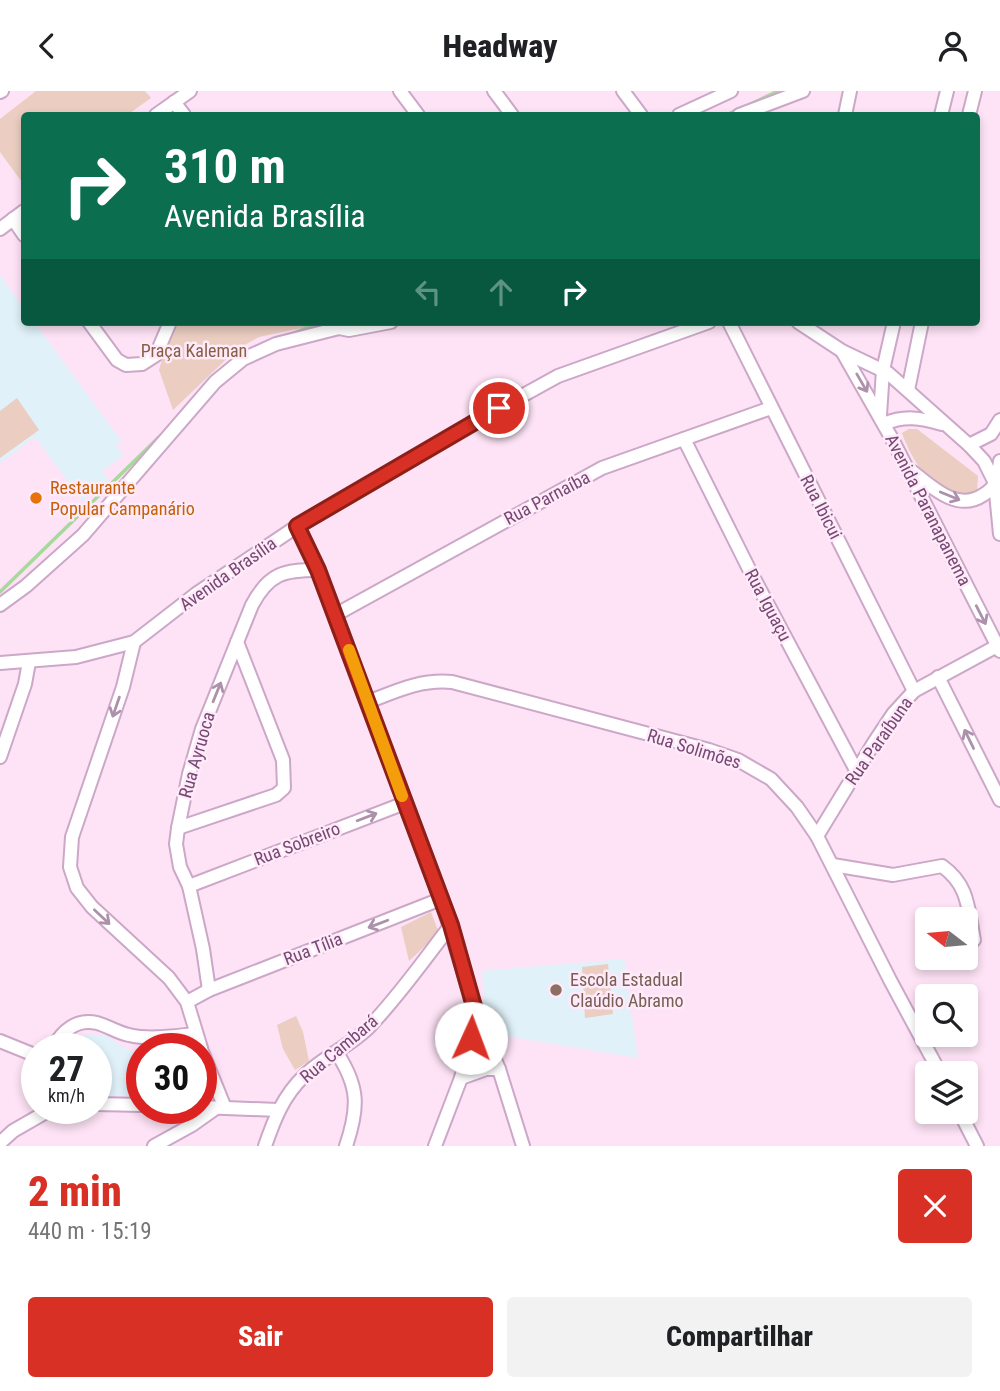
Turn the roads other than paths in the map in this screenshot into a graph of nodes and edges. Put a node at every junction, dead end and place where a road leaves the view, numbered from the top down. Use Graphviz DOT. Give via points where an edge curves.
graph roads {
  1 [pos="190,91"];
  2 [pos="400,91"];
  3 [pos="494,91"];
  4 [pos="623,91"];
  5 [pos="731,91"];
  6 [pos="803,91"];
  7 [pos="850,91"];
  8 [pos="947,91"];
  9 [pos="975,91"];
  10 [pos="174,102"];
  11 [pos="160,112"];
  12 [pos="182,112"];
  13 [pos="416,112"];
  14 [pos="510,112"];
  15 [pos="639,112"];
  16 [pos="686,112"];
  17 [pos="747,112"];
  18 [pos="846,112"];
  19 [pos="942,112"];
  20 [pos="970,112"];
  21 [pos="21,213"];
  22 [pos="13,219"];
  23 [pos="0,229"];
  24 [pos="21,231"];
  25 [pos="92,326"];
  26 [pos="168,326"];
  27 [pos="340,326"];
  28 [pos="345,326"];
  29 [pos="370,326"];
  30 [pos="698,326"];
  31 [pos="731,326"];
  32 [pos="804,326"];
  33 [pos="893,326"];
  34 [pos="921,326"];
  35 [pos="842,351"];
  36 [pos="883,370"];
  37 [pos="908,390"];
  38 [pos="771,408"];
  39 [pos="882,420"];
  40 [pos="1000,420"];
  41 [pos="946,425"];
  42 [pos="684,439"];
  43 [pos="969,445"];
  44 [pos="1000,461"];
  45 [pos="906,467"];
  46 [pos="995,483"];
  47 [pos="297,526"];
  48 [pos="1000,534"];
  49 [pos="318,570"];
  50 [pos="0,605"];
  51 [pos="335,615"];
  52 [pos="134,642"];
  53 [pos="237,642"];
  54 [pos="999,649"];
  55 [pos="29,662"];
  56 [pos="0,663"];
  57 [pos="938,677"];
  58 [pos="915,691"];
  59 [pos="368,702"];
  60 [pos="0,757"];
  61 [pos="856,770"];
  62 [pos="1000,800"];
  63 [pos="405,803"];
  64 [pos="178,828"];
  65 [pos="817,836"];
  66 [pos="832,865"];
  67 [pos="189,886"];
  68 [pos="442,899"];
  69 [pos="968,907"];
  70 [pos="451,925"];
  71 [pos="209,990"];
  72 [pos="187,1002"];
  73 [pos="477,1017"];
  74 [pos="64,1033"];
  75 [pos="195,1033"];
  76 [pos="126,1034"];
  77 [pos="0,1041"];
  78 [pos="21,1050"];
  79 [pos="337,1053"];
  80 [pos="933,1061"];
  81 [pos="499,1069"];
  82 [pos="461,1078"];
  83 [pos="217,1096"];
  84 [pos="217,1108"];
  85 [pos="221,1108"];
  86 [pos="278,1110"];
  87 [pos="25,1124"];
  88 [pos="965,1124"];
  89 [pos="0,1143"];
  90 [pos="154,1146"];
  91 [pos="265,1146"];
  92 [pos="346,1146"];
  93 [pos="435,1146"];
  94 [pos="523,1146"];
  95 [pos="976,1146"];
  1 -- 10 [label="street"];
  2 -- 13 [label="street"];
  3 -- 14 [label="street"];
  4 -- 15 [label="street"];
  5 -- 16 [label="street"];
  6 -- 17 [label="street"];
  7 -- 18 [label="street"];
  8 -- 19 [label="street"];
  9 -- 20 [label="street"];
  10 -- 11 [label="street"];
  10 -- 12 [label="street"];
  21 -- 22 [label="street"];
  22 -- 23 [label="street"];
  22 -- 24 [label="street"];
  25 -- 26 [label="street" via="117,360 127,365 142,364 156,355"];
  27 -- 50 [label="street" via="276,344 243,359 215,382 83,535"];
  28 -- 29 [label="street" via="349,330"];
  30 -- 47 [label="street, Avenida Brasília" via="558,376"];
  31 -- 38 [label="street, Rua Ibicui"];
  32 -- 35 [label="street"];
  33 -- 36 [label="street, Avenida Paranapanema"];
  34 -- 37 [label="street"];
  35 -- 36 [label="street"];
  35 -- 39 [label="street, one-way"];
  36 -- 37 [label="street"];
  36 -- 39 [label="street, Avenida Paranapanema"];
  37 -- 41 [label="street"];
  38 -- 42 [label="street, Rua Parnaíba"];
  38 -- 58 [label="street, Rua Ibicui"];
  39 -- 41 [label="street" via="925,419"];
  39 -- 45 [label="street, Avenida Paranapanema"];
  40 -- 43 [label="street" via="991,434"];
  41 -- 43 [label="street"];
  42 -- 51 [label="street, Rua Parnaíba" via="572,483"];
  42 -- 61 [label="street, Rua Iguaçu"];
  43 -- 46 [label="street"];
  44 -- 46 [label="street"];
  45 -- 46 [label="street, one-way" via="943,495 959,501 978,498"];
  45 -- 54 [label="street, Avenida Paranapanema, one-way"];
  46 -- 48 [label="street"];
  47 -- 49 [label="street"];
  47 -- 52 [label="street, Avenida Brasília"];
  49 -- 51 [label="street"];
  49 -- 53 [label="street, Rua Ayruoca" via="283,573 269,581 252,605"];
  51 -- 59 [label="street"];
  52 -- 55 [label="street, Avenida Brasília" via="76,657"];
  52 -- 72 [label="street, one-way" via="72,837 70,867 77,888 92,907 169,978"];
  64 -- 53 [label="street, Rua Ayruoca, one-way" via="202,729"];
  53 -- 64 [label="street" via="283,760 284,787 276,795"];
  54 -- 57 [label="street, Rua Paraíbuna"];
  55 -- 56 [label="street, Avenida Brasília"];
  55 -- 60 [label="street"];
  57 -- 58 [label="street, Rua Paraíbuna"];
  62 -- 57 [label="street, one-way"];
  58 -- 61 [label="street, Rua Paraíbuna"];
  59 -- 63 [label="street"];
  59 -- 65 [label="street, Rua Solimões" via="420,683 452,682 709,750 771,779"];
  61 -- 65 [label="street, Rua Paraíbuna"];
  67 -- 63 [label="street, Rua Sobreiro, one-way"];
  63 -- 68 [label="street"];
  64 -- 67 [label="street, Rua Ayruoca" via="180,867"];
  65 -- 66 [label="street, Rua Solimões"];
  66 -- 69 [label="street" via="893,876 942,866 955,875"];
  66 -- 80 [label="street, Rua Solimões"];
  67 -- 71 [label="street, Rua Ayruoca"];
  68 -- 70 [label="street"];
  68 -- 71 [label="street, Rua Tília, one-way"];
  70 -- 73 [label="street"];
  70 -- 79 [label="street, Rua Cambará" via="398,995"];
  71 -- 72 [label="street, Rua Tília"];
  72 -- 75 [label="street"];
  73 -- 81 [label="street"];
  73 -- 82 [label="street"];
  74 -- 76 [label="street" via="80,1023 96,1023"];
  77 -- 78 [label="street"];
  79 -- 86 [label="street, Rua Cambará" via="305,1075"];
  79 -- 92 [label="street" via="356,1092 355,1120"];
  81 -- 82 [label="street"];
  81 -- 94 [label="street"];
  82 -- 93 [label="street"];
  83 -- 85 [label="street"];
  84 -- 85 [label="street"];
  85 -- 86 [label="street"];
  85 -- 90 [label="street"];
  86 -- 91 [label="street, Rua Cambará"];
  87 -- 89 [label="street"];
  88 -- 95 [label="street"];
}
